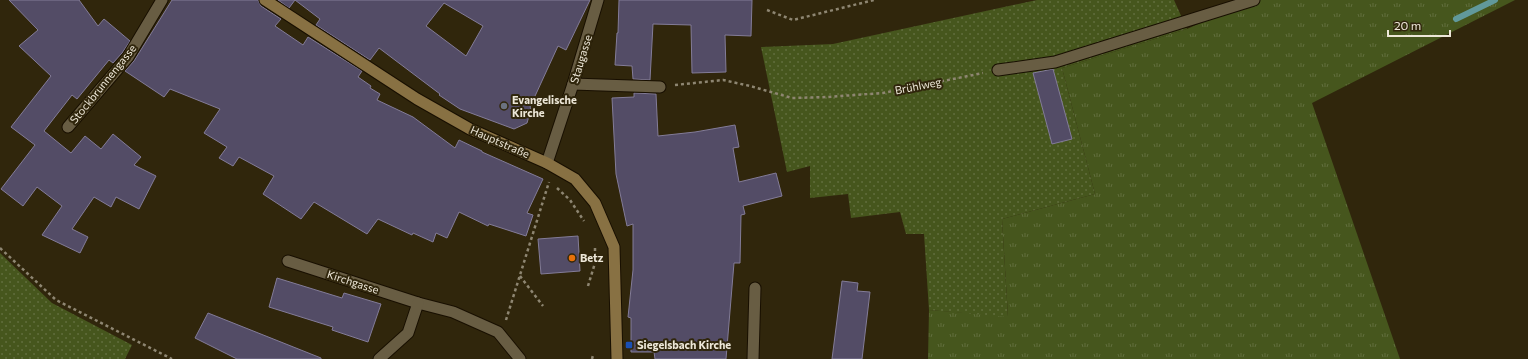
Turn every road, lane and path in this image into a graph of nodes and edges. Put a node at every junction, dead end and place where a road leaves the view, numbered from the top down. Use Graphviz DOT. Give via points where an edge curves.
graph roads {
  1 [pos="162,0"];
  2 [pos="265,0"];
  3 [pos="598,0"];
  4 [pos="874,0"];
  5 [pos="1254,0"];
  6 [pos="767,10"];
  7 [pos="998,70"];
  8 [pos="573,84"];
  9 [pos="660,86"];
  10 [pos="68,127"];
  11 [pos="547,163"];
  12 [pos="587,226"];
  13 [pos="593,243"];
  14 [pos="0,248"];
  15 [pos="288,261"];
  16 [pos="520,275"];
  17 [pos="588,286"];
  18 [pos="755,288"];
  19 [pos="418,303"];
  20 [pos="543,306"];
  21 [pos="498,332"];
  22 [pos="593,355"];
  23 [pos="172,359"];
  24 [pos="379,359"];
  25 [pos="520,359"];
  26 [pos="592,359"];
  27 [pos="617,359"];
  28 [pos="753,359"];
  1 -- 10 [label="street, Stockbrunnengasse" via="128,57"];
  2 -- 11 [label="main road, Hauptstraße" via="416,99 470,129"];
  3 -- 8 [label="street, Staugasse"];
  4 -- 6 [label="path" via="793,20"];
  5 -- 7 [label="street" via="1055,62"];
  7 -- 9 [label="path, Brühlweg" via="883,92 827,97 792,98 723,80"];
  8 -- 9 [label="street"];
  8 -- 11 [label="street, Staugasse"];
  11 -- 27 [label="main road, Hauptstraße" via="575,179 596,203 614,247"];
  12 -- 16 [label="path" via="570,200 549,181"];
  13 -- 17 [label="path" via="596,248 595,263"];
  14 -- 23 [label="path" via="56,300"];
  15 -- 19 [label="street, Kirchgasse"];
  16 -- 20 [label="path"];
  16 -- 21 [label="path" via="505,323"];
  18 -- 28 [label="street"];
  19 -- 21 [label="street, Kirchgasse" via="453,312"];
  19 -- 24 [label="street" via="408,333"];
  21 -- 25 [label="street, Kirchgasse"];
  22 -- 26 [label="path"];
}
